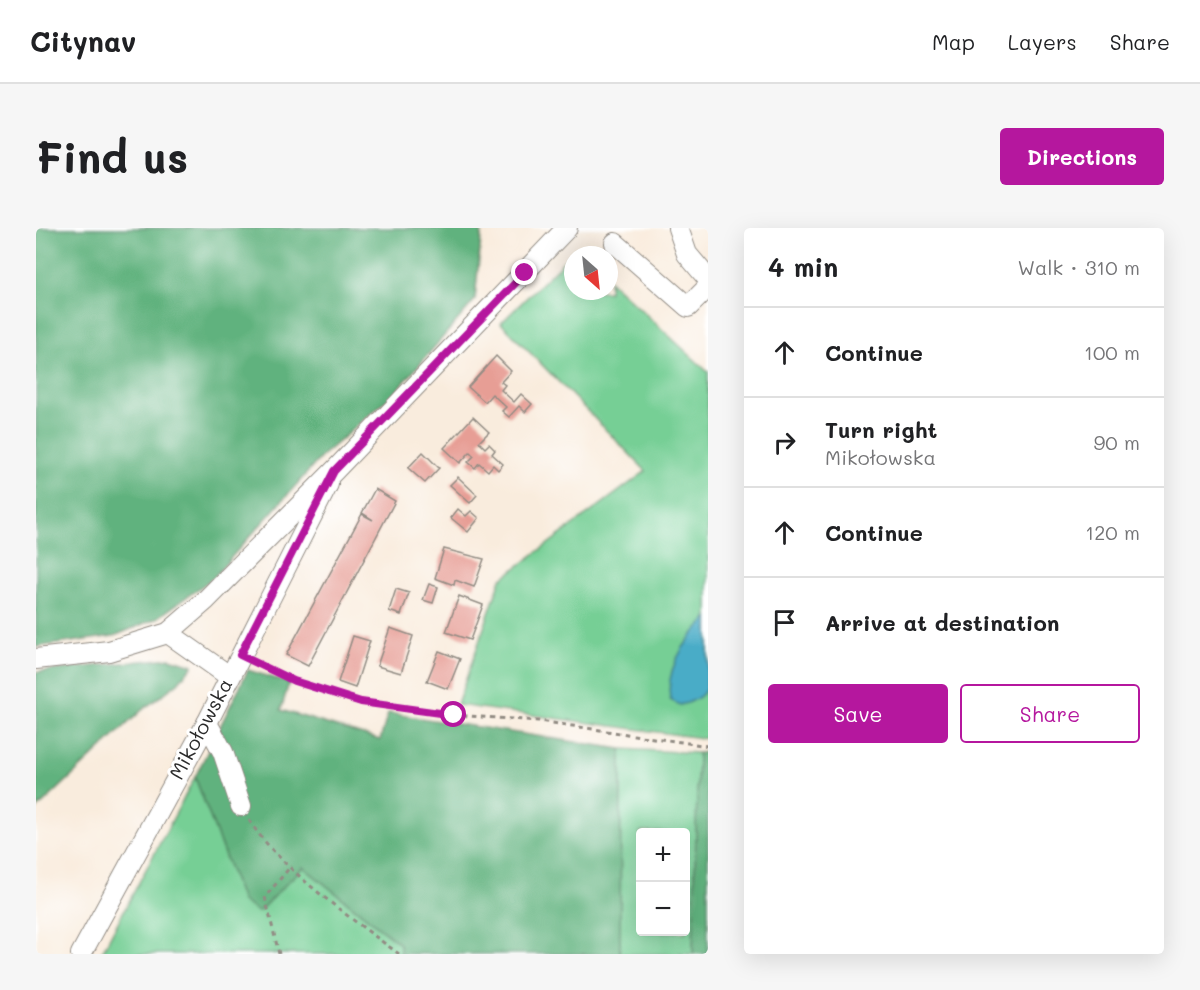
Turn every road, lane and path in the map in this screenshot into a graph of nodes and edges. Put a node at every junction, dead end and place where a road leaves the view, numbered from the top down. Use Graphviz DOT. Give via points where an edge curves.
graph roads {
  1 [pos="567,228"];
  2 [pos="678,228"];
  3 [pos="615,243"];
  4 [pos="708,279"];
  5 [pos="708,287"];
  6 [pos="334,471"];
  7 [pos="168,633"];
  8 [pos="240,655"];
  9 [pos="36,659"];
  10 [pos="229,676"];
  11 [pos="207,723"];
  12 [pos="708,746"];
  13 [pos="241,806"];
  14 [pos="291,866"];
  15 [pos="81,954"];
  16 [pos="279,954"];
  17 [pos="399,954"];
  1 -- 6 [label="street"];
  2 -- 4 [label="street" via="687,254"];
  3 -- 5 [label="street" via="688,307"];
  6 -- 7 [label="street"];
  6 -- 8 [label="street, Mikołowska"];
  7 -- 9 [label="street" via="109,651"];
  7 -- 10 [label="street"];
  8 -- 10 [label="street, Mikołowska"];
  8 -- 12 [label="path" via="294,681 361,702 454,715 539,721"];
  10 -- 11 [label="street, Mikołowska"];
  11 -- 13 [label="street" via="224,752"];
  11 -- 15 [label="street, Mikołowska"];
  13 -- 14 [label="path" via="256,831"];
  14 -- 16 [label="path" via="265,897"];
  14 -- 17 [label="path"];
}
